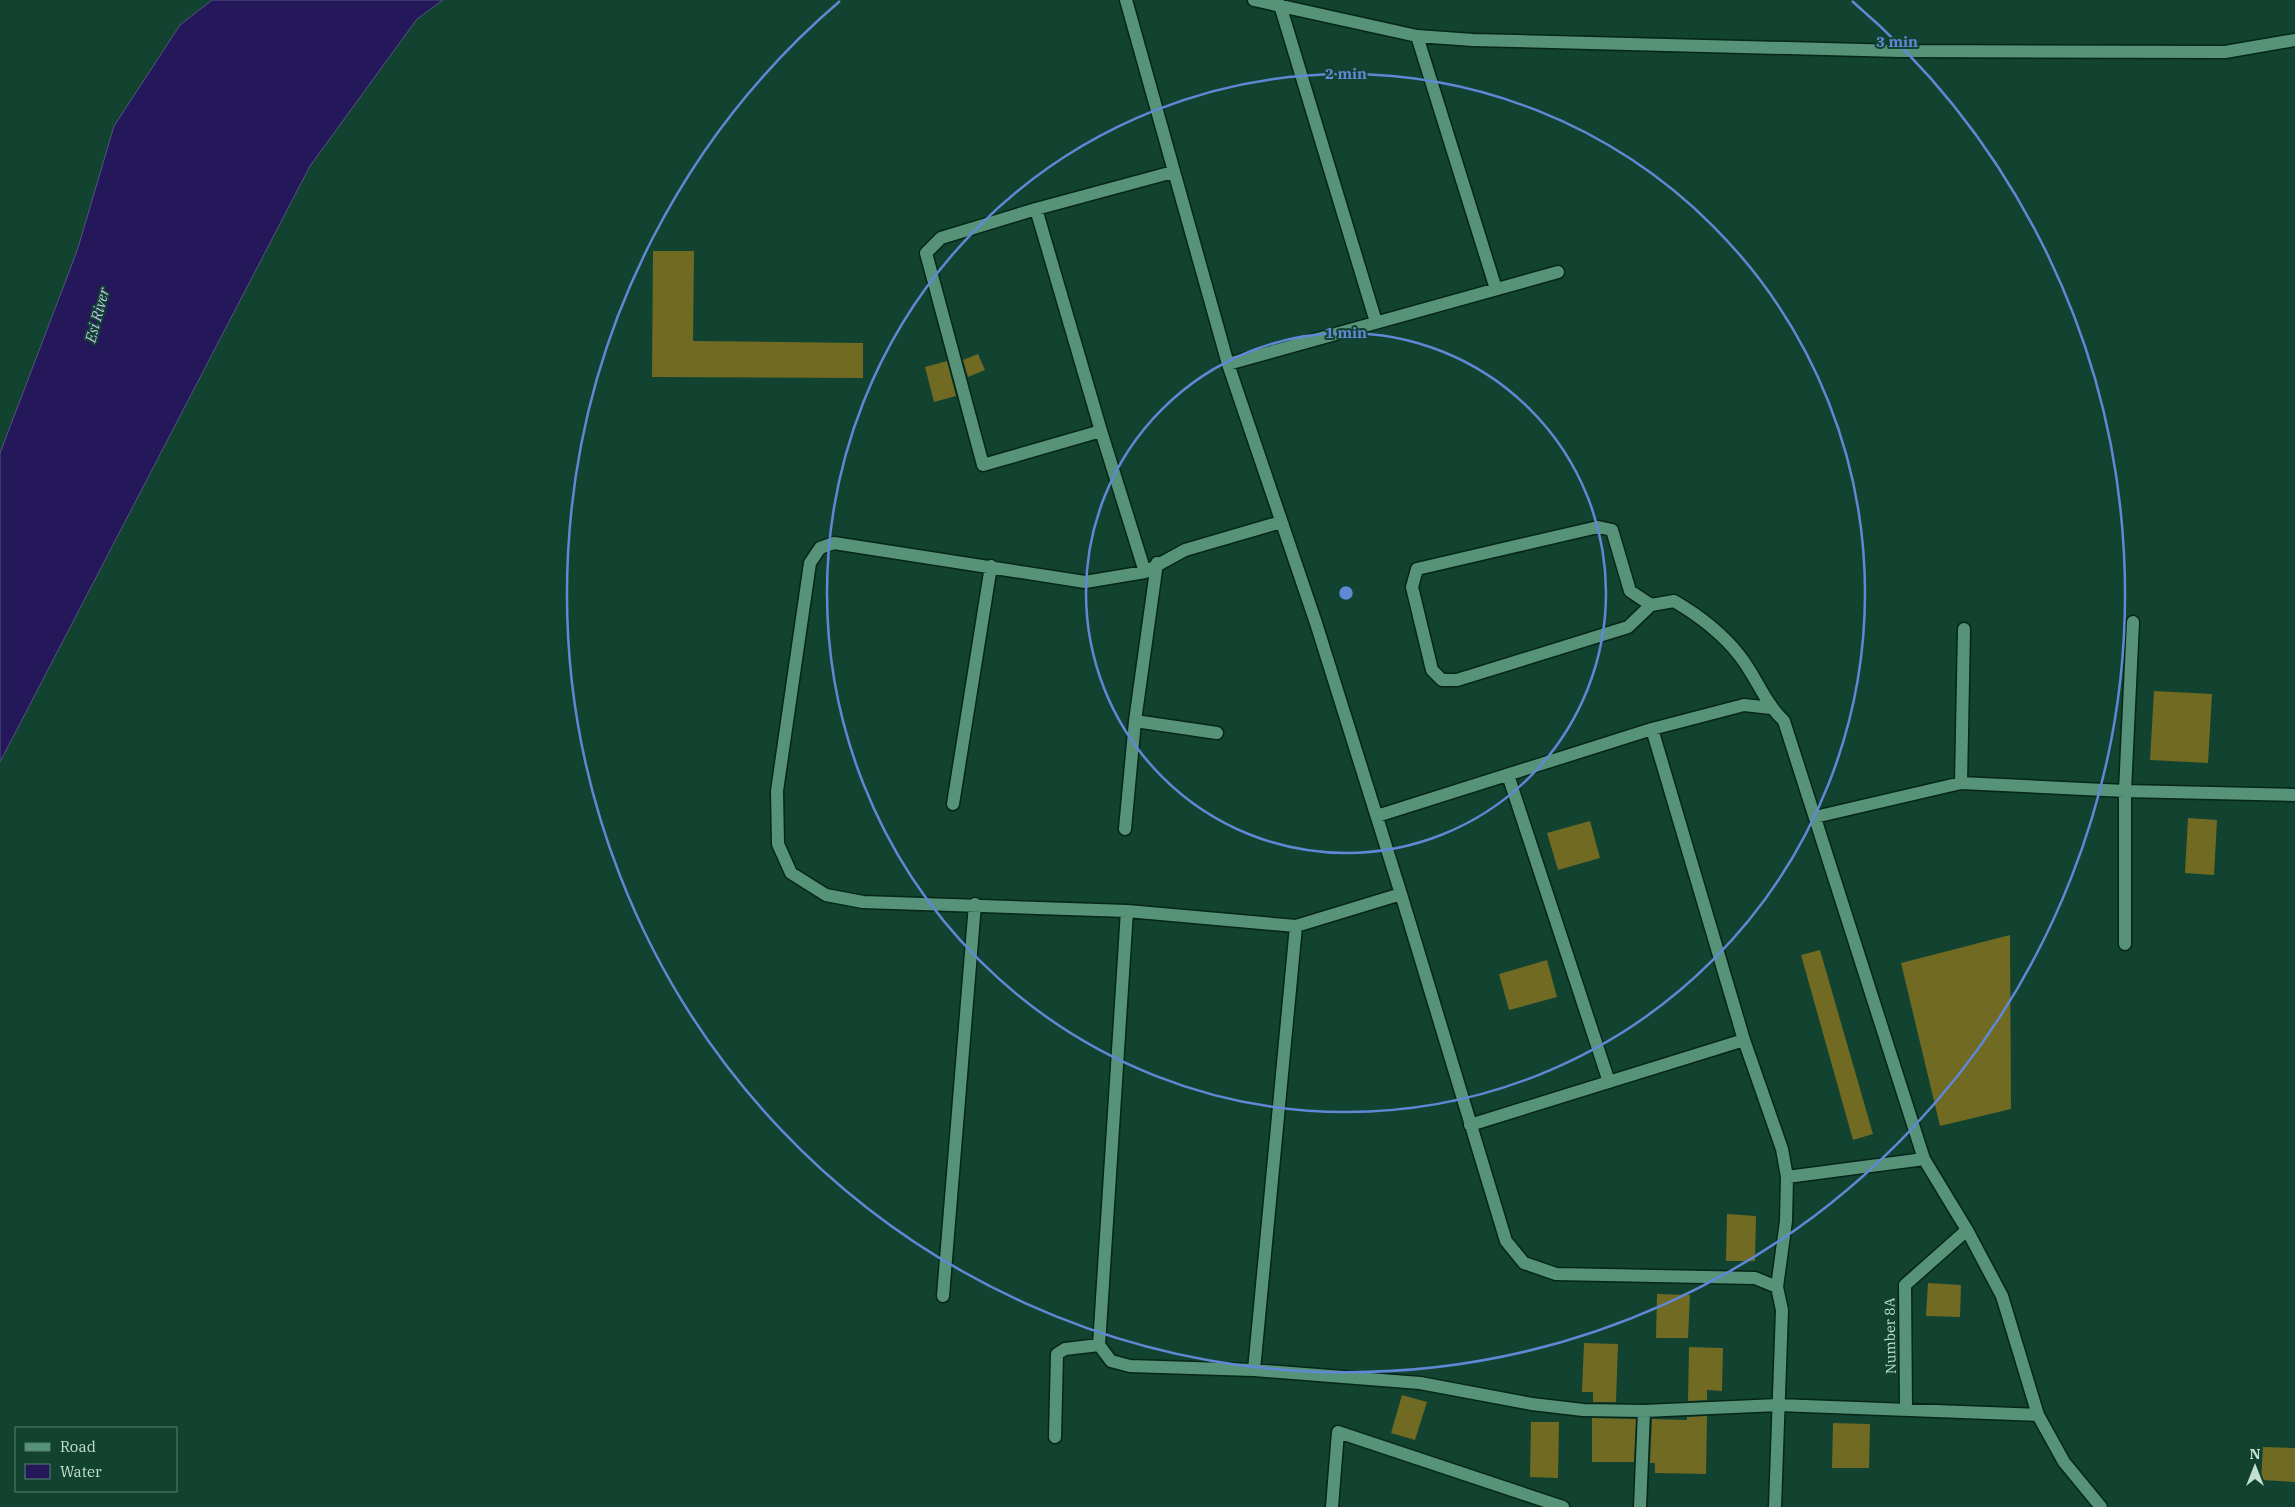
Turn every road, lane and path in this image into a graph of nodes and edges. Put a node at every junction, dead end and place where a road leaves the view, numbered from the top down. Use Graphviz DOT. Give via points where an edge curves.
graph roads {
  1 [pos="1126,0"];
  2 [pos="1254,0"];
  3 [pos="1280,5"];
  4 [pos="1417,36"];
  5 [pos="2295,40"];
  6 [pos="1173,172"];
  7 [pos="1036,209"];
  8 [pos="1558,272"];
  9 [pos="1496,289"];
  10 [pos="1376,322"];
  11 [pos="1228,364"];
  12 [pos="1101,431"];
  13 [pos="1281,522"];
  14 [pos="1157,563"];
  15 [pos="992,566"];
  16 [pos="1144,572"];
  17 [pos="1651,605"];
  18 [pos="2133,622"];
  19 [pos="1964,629"];
  20 [pos="1771,708"];
  21 [pos="1135,721"];
  22 [pos="1652,729"];
  23 [pos="1217,733"];
  24 [pos="1508,775"];
  25 [pos="1961,783"];
  26 [pos="2125,791"];
  27 [pos="2295,795"];
  28 [pos="953,804"];
  29 [pos="1377,816"];
  30 [pos="1815,817"];
  31 [pos="1125,829"];
  32 [pos="1401,894"];
  33 [pos="975,904"];
  34 [pos="1127,911"];
  35 [pos="1296,926"];
  36 [pos="2125,944"];
  37 [pos="1744,1040"];
  38 [pos="1609,1082"];
  39 [pos="1470,1125"];
  40 [pos="1924,1159"];
  41 [pos="1787,1177"];
  42 [pos="1967,1230"];
  43 [pos="1777,1287"];
  44 [pos="943,1296"];
  45 [pos="1099,1345"];
  46 [pos="1254,1370"];
  47 [pos="1778,1405"];
  48 [pos="1906,1410"];
  49 [pos="1644,1411"];
  50 [pos="2038,1415"];
  51 [pos="1055,1437"];
  52 [pos="1332,1507"];
  53 [pos="1563,1507"];
  54 [pos="1640,1507"];
  55 [pos="1775,1507"];
  56 [pos="2101,1507"];
  1 -- 6 [label="street"];
  2 -- 3 [label="street"];
  3 -- 4 [label="street"];
  3 -- 10 [label="street"];
  4 -- 5 [label="street" via="1900,51 2225,52"];
  4 -- 9 [label="street"];
  6 -- 7 [label="street"];
  6 -- 11 [label="street"];
  7 -- 12 [label="street"];
  7 -- 12 [label="street" via="941,238 926,254 983,465"];
  8 -- 9 [label="street"];
  9 -- 10 [label="street"];
  10 -- 11 [label="street"];
  11 -- 13 [label="street"];
  12 -- 16 [label="street"];
  13 -- 14 [label="street" via="1185,550"];
  13 -- 29 [label="street"];
  14 -- 16 [label="street"];
  14 -- 21 [label="street"];
  15 -- 16 [label="street" via="1085,582"];
  15 -- 28 [label="street"];
  15 -- 33 [label="street" via="834,543 820,548 810,563 777,791 778,844 791,873 826,895 863,902"];
  17 -- 17 [label="street" via="1630,591 1612,530 1598,527 1417,569 1412,587 1432,670 1442,680 1457,680 1628,626"];
  17 -- 20 [label="street" via="1674,601 1703,618 1740,655"];
  18 -- 26 [label="street"];
  19 -- 25 [label="street"];
  20 -- 22 [label="street" via="1744,706"];
  20 -- 30 [label="street" via="1784,721"];
  21 -- 23 [label="street"];
  21 -- 31 [label="street"];
  22 -- 24 [label="street"];
  22 -- 37 [label="street"];
  24 -- 29 [label="street"];
  24 -- 38 [label="street"];
  25 -- 26 [label="street"];
  25 -- 30 [label="street"];
  26 -- 27 [label="street"];
  26 -- 36 [label="street"];
  29 -- 32 [label="street"];
  30 -- 40 [label="street"];
  32 -- 35 [label="street"];
  32 -- 39 [label="street"];
  33 -- 34 [label="street"];
  33 -- 44 [label="street"];
  34 -- 35 [label="street"];
  34 -- 45 [label="street"];
  35 -- 46 [label="street"];
  37 -- 38 [label="street"];
  37 -- 41 [label="street" via="1782,1148"];
  38 -- 39 [label="street"];
  39 -- 43 [label="street" via="1506,1241 1524,1264 1556,1274 1755,1278"];
  40 -- 41 [label="street"];
  40 -- 42 [label="street"];
  41 -- 43 [label="street" via="1786,1221"];
  42 -- 48 [label="street, Number 8A" via="1905,1285"];
  42 -- 50 [label="street" via="2002,1296"];
  43 -- 47 [label="street" via="1782,1310"];
  45 -- 46 [label="street" via="1112,1361 1130,1366"];
  45 -- 51 [label="street" via="1065,1349 1057,1354"];
  46 -- 49 [label="street" via="1420,1383 1532,1404 1584,1410"];
  47 -- 48 [label="street"];
  47 -- 49 [label="street"];
  47 -- 55 [label="street"];
  48 -- 50 [label="street"];
  49 -- 54 [label="street"];
  50 -- 56 [label="street" via="2064,1462"];
  52 -- 53 [label="street" via="1338,1432"];
}
